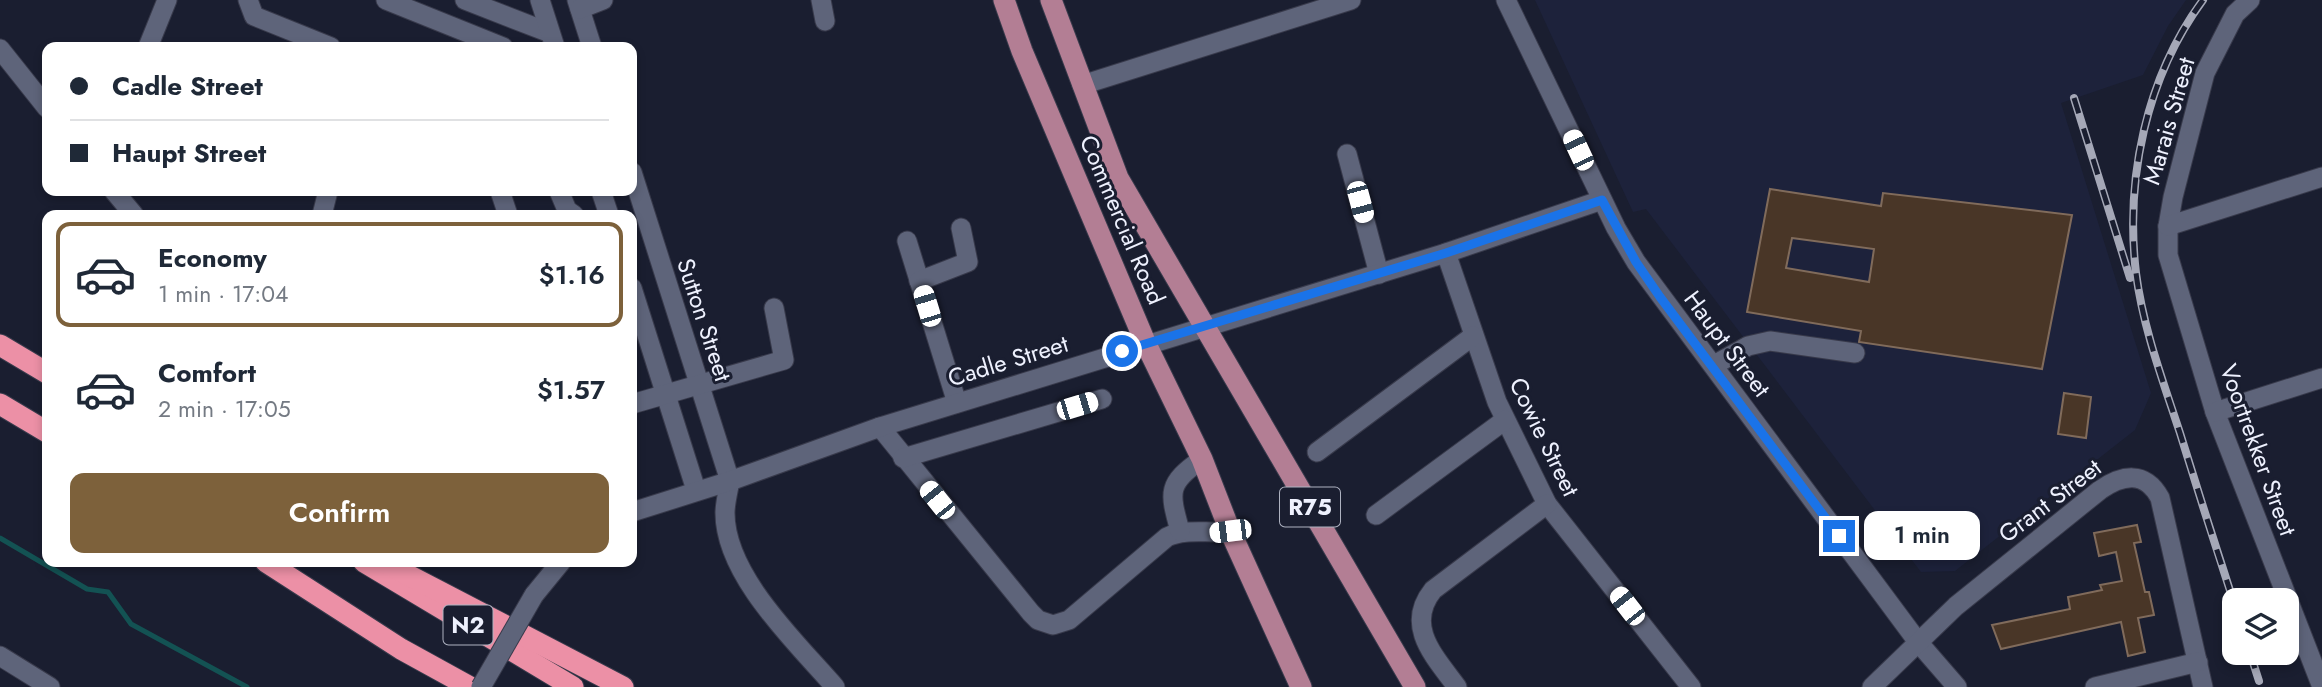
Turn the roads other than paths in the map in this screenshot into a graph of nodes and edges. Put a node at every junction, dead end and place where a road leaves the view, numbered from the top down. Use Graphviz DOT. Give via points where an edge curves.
graph roads {
  1 [pos="167,0"];
  2 [pos="248,0"];
  3 [pos="386,0"];
  4 [pos="465,0"];
  5 [pos="540,0"];
  6 [pos="603,0"];
  7 [pos="821,0"];
  8 [pos="1004,0"];
  9 [pos="1051,0"];
  10 [pos="1351,0"];
  11 [pos="1506,0"];
  12 [pos="2250,0"];
  13 [pos="578,4"];
  14 [pos="825,21"];
  15 [pos="553,40"];
  16 [pos="150,42"];
  17 [pos="319,42"];
  18 [pos="491,42"];
  19 [pos="590,42"];
  20 [pos="0,49"];
  21 [pos="1082,85"];
  22 [pos="42,102"];
  23 [pos="1347,155"];
  24 [pos="2322,177"];
  25 [pos="637,188"];
  26 [pos="118,196"];
  27 [pos="1602,200"];
  28 [pos="130,210"];
  29 [pos="2168,226"];
  30 [pos="961,228"];
  31 [pos="907,241"];
  32 [pos="1446,253"];
  33 [pos="1379,274"];
  34 [pos="919,281"];
  35 [pos="774,308"];
  36 [pos="637,321"];
  37 [pos="1205,326"];
  38 [pos="1473,336"];
  39 [pos="1146,344"];
  40 [pos="0,345"];
  41 [pos="1855,353"];
  42 [pos="1714,365"];
  43 [pos="42,370"];
  44 [pos="2322,378"];
  45 [pos="699,385"];
  46 [pos="666,395"];
  47 [pos="1102,398"];
  48 [pos="637,403"];
  49 [pos="957,403"];
  50 [pos="0,404"];
  51 [pos="2215,412"];
  52 [pos="1505,421"];
  53 [pos="880,427"];
  54 [pos="42,429"];
  55 [pos="1317,452"];
  56 [pos="903,458"];
  57 [pos="1202,459"];
  58 [pos="730,481"];
  59 [pos="696,490"];
  60 [pos="1547,505"];
  61 [pos="637,510"];
  62 [pos="725,514"];
  63 [pos="1376,515"];
  64 [pos="1180,531"];
  65 [pos="1230,531"];
  66 [pos="274,567"];
  67 [pos="372,567"];
  68 [pos="393,567"];
  69 [pos="557,567"];
  70 [pos="1917,642"];
  71 [pos="401,649"];
  72 [pos="0,656"];
  73 [pos="2198,662"];
  74 [pos="50,687"];
  75 [pos="456,687"];
  76 [pos="470,687"];
  77 [pos="481,687"];
  78 [pos="573,687"];
  79 [pos="623,687"];
  80 [pos="835,687"];
  81 [pos="1301,687"];
  82 [pos="1415,687"];
  83 [pos="1457,687"];
  84 [pos="1691,687"];
  85 [pos="1872,687"];
  86 [pos="1957,687"];
  87 [pos="2095,687"];
  88 [pos="2203,687"];
  89 [pos="2322,687"];
  1 -- 16 [label="street"];
  2 -- 17 [label="street" via="254,16"];
  3 -- 18 [label="street"];
  4 -- 15 [label="street"];
  5 -- 15 [label="street"];
  6 -- 13 [label="street"];
  7 -- 14 [label="street"];
  8 -- 39 [label="main road, Commercial Road"];
  9 -- 21 [label="main road, Commercial Road / R75"];
  10 -- 21 [label="street"];
  11 -- 27 [label="street, Haupt Street"];
  12 -- 29 [label="street, Marais Street" via="2235,14 2204,73"];
  13 -- 19 [label="street"];
  20 -- 22 [label="street"];
  21 -- 37 [label="main road, Commercial Road / R75" via="1118,178"];
  23 -- 33 [label="street"];
  24 -- 29 [label="street"];
  25 -- 45 [label="street, Sutton Street"];
  26 -- 28 [label="street"];
  27 -- 32 [label="street, Cadle Street"];
  27 -- 42 [label="street, Haupt Street" via="1636,262"];
  29 -- 51 [label="street, Voortrekker Street" via="2168,255"];
  30 -- 34 [label="street" via="968,262"];
  31 -- 34 [label="street"];
  32 -- 33 [label="street, Cadle Street"];
  32 -- 38 [label="street, Cowie Street"];
  33 -- 37 [label="street, Cadle Street"];
  34 -- 49 [label="street"];
  35 -- 45 [label="street" via="784,360"];
  36 -- 46 [label="street"];
  37 -- 39 [label="street, Cadle Street"];
  37 -- 82 [label="main road, Commercial Road / R75"];
  38 -- 52 [label="street, Cowie Street"];
  38 -- 55 [label="street"];
  39 -- 49 [label="street, Cadle Street"];
  39 -- 57 [label="main road, Commercial Road"];
  40 -- 43 [label="highway"];
  41 -- 42 [label="street" via="1770,341 1748,346"];
  42 -- 70 [label="street, Haupt Street"];
  44 -- 51 [label="street"];
  45 -- 46 [label="street"];
  45 -- 58 [label="street, Sutton Street"];
  46 -- 48 [label="street"];
  46 -- 59 [label="street"];
  47 -- 56 [label="street"];
  49 -- 53 [label="street, Cadle Street"];
  50 -- 54 [label="highway"];
  51 -- 89 [label="street, Voortrekker Street"];
  52 -- 60 [label="street, Cowie Street"];
  52 -- 63 [label="street"];
  53 -- 56 [label="street"];
  53 -- 58 [label="street, Cadle Street"];
  56 -- 64 [label="street" via="1004,584 1046,624 1069,620"];
  57 -- 64 [label="street" via="1172,488"];
  57 -- 65 [label="main road, Commercial Road"];
  58 -- 59 [label="street, Cadle Street"];
  58 -- 62 [label="street"];
  59 -- 61 [label="street, Cadle Street"];
  59 -- 62 [label="street"];
  60 -- 83 [label="street" via="1426,598 1419,618 1426,645"];
  60 -- 84 [label="street, Cowie Street"];
  62 -- 80 [label="street" via="734,552 750,584 773,618"];
  64 -- 65 [label="street"];
  65 -- 81 [label="main road, Commercial Road"];
  66 -- 71 [label="highway, N2"];
  67 -- 78 [label="highway, N2"];
  68 -- 79 [label="highway"];
  69 -- 77 [label="street, bridge" via="534,595"];
  70 -- 73 [label="street, Grant Street" via="2100,490 2116,479 2138,478 2155,488 2160,498"];
  70 -- 85 [label="street, Grant Street"];
  70 -- 86 [label="street, Haupt Street"];
  71 -- 75 [label="highway"];
  71 -- 76 [label="highway, N2"];
  72 -- 74 [label="street"];
  73 -- 87 [label="street"];
  73 -- 88 [label="street"];
}
